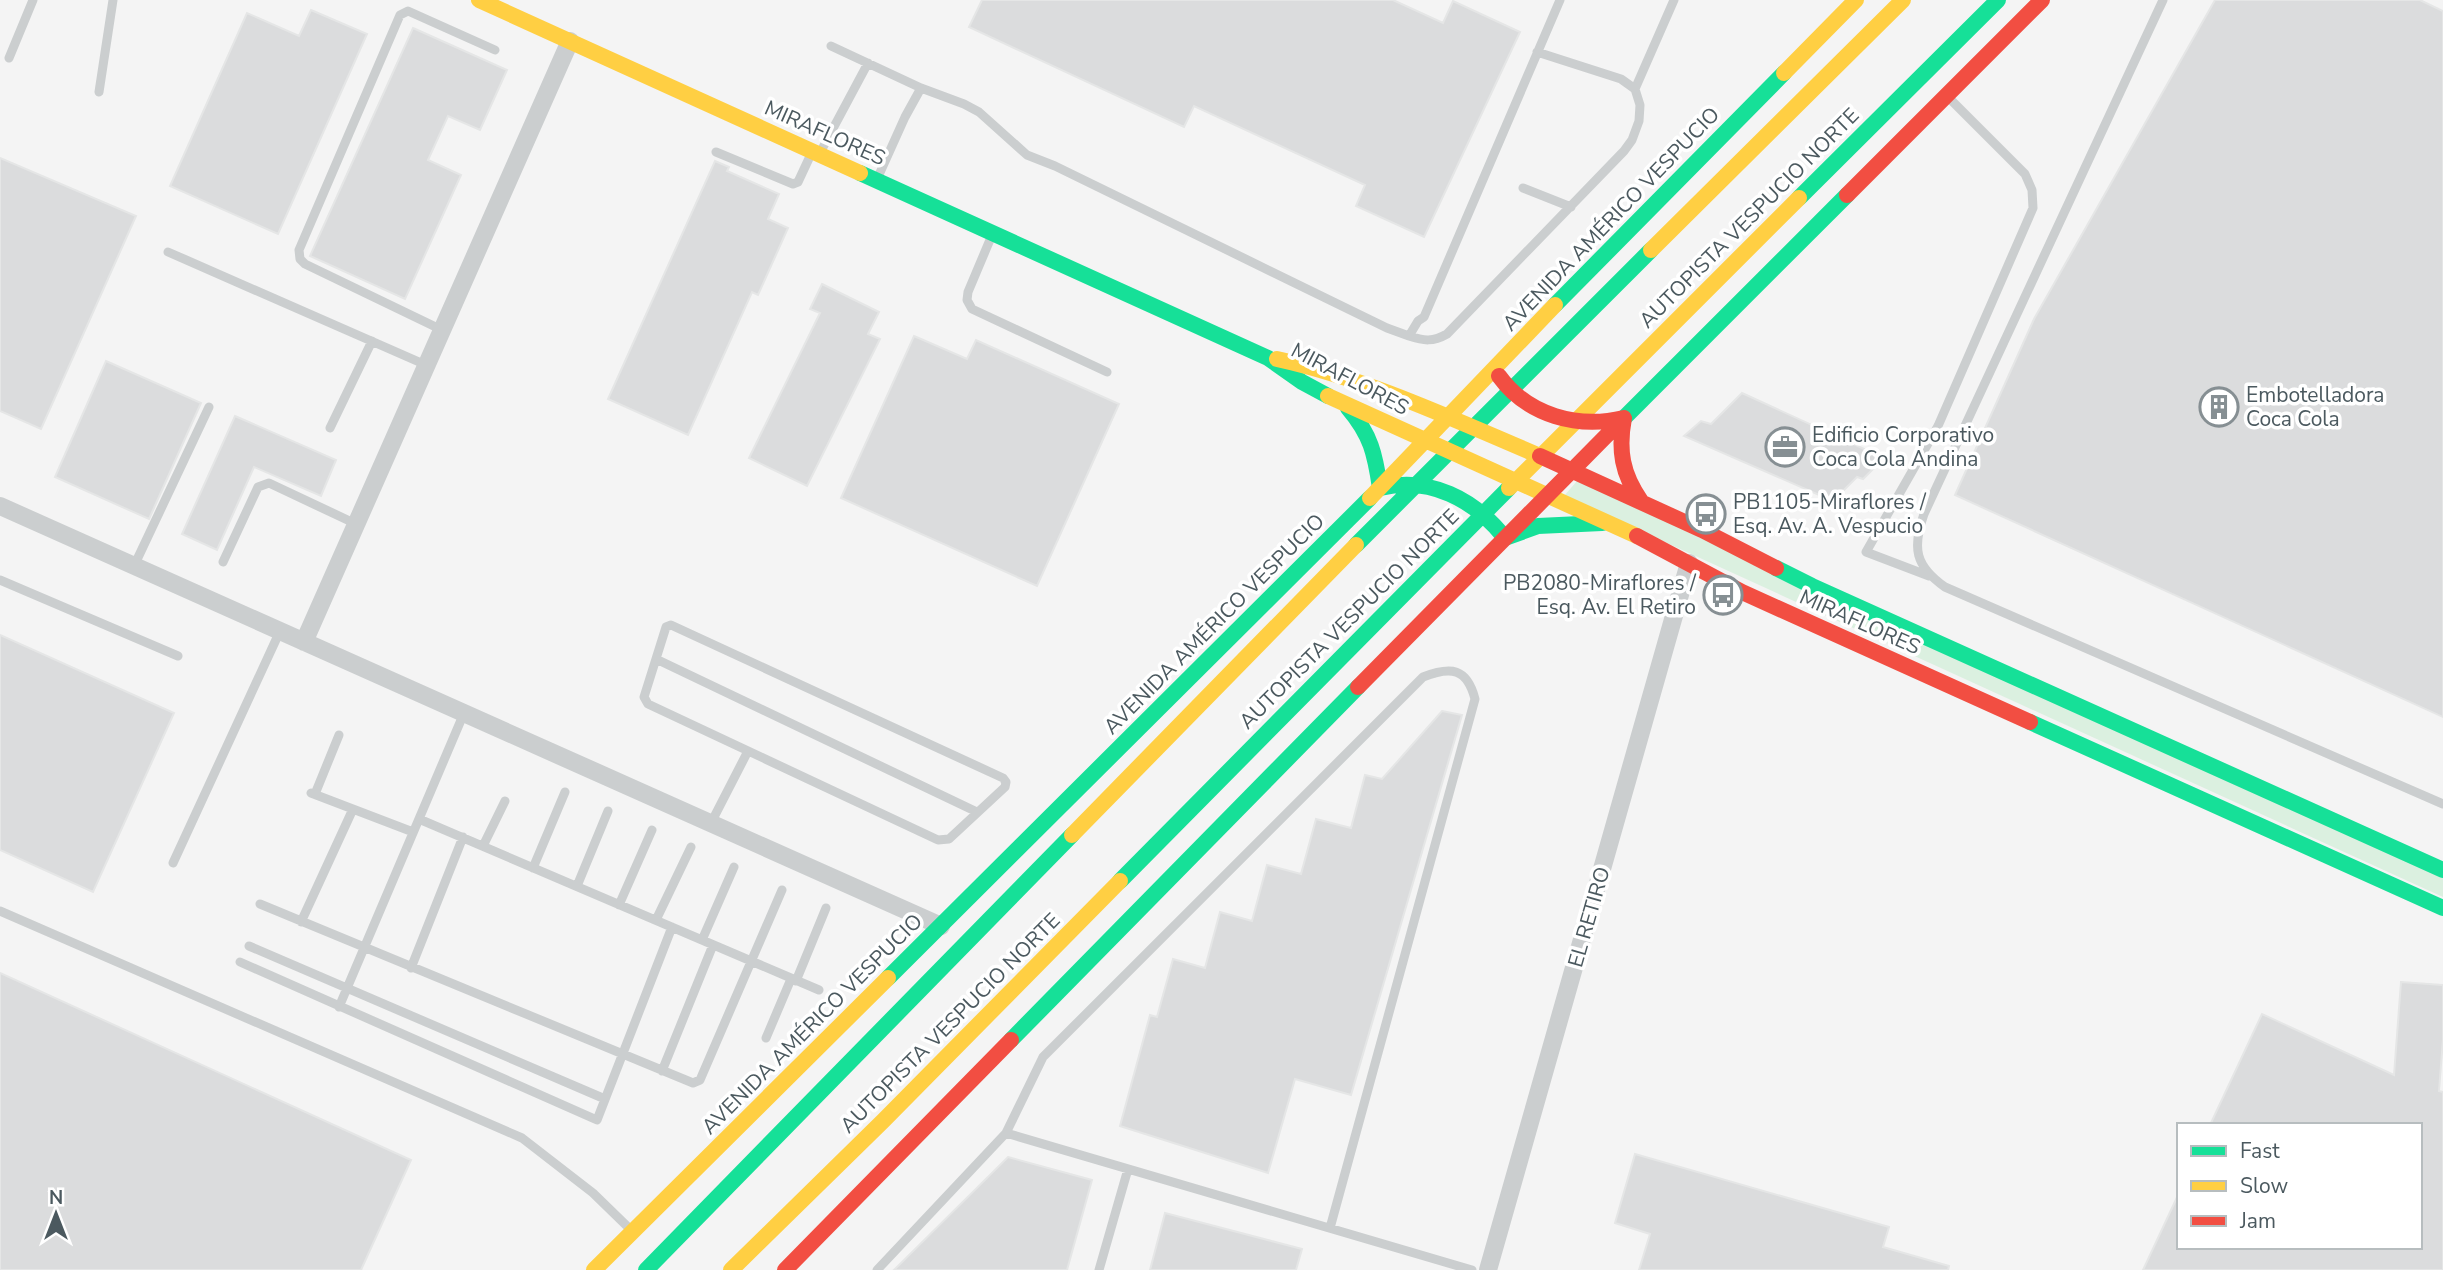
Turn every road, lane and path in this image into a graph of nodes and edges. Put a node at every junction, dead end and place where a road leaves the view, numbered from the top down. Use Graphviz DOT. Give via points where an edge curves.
graph roads {
  1 [pos="33,0"];
  2 [pos="113,0"];
  3 [pos="479,0"];
  4 [pos="1560,0"];
  5 [pos="1674,0"];
  6 [pos="1856,0"];
  7 [pos="1903,0"];
  8 [pos="1998,0"];
  9 [pos="2042,0"];
  10 [pos="2163,0"];
  11 [pos="570,41"];
  12 [pos="831,46"];
  13 [pos="495,50"];
  14 [pos="1537,52"];
  15 [pos="9,58"];
  16 [pos="868,63"];
  17 [pos="921,88"];
  18 [pos="1636,89"];
  19 [pos="99,92"];
  20 [pos="1947,96"];
  21 [pos="716,152"];
  22 [pos="816,152"];
  23 [pos="877,180"];
  24 [pos="1523,188"];
  25 [pos="1571,207"];
  26 [pos="993,233"];
  27 [pos="168,252"];
  28 [pos="442,330"];
  29 [pos="1409,336"];
  30 [pos="372,341"];
  31 [pos="1268,358"];
  32 [pos="426,365"];
  33 [pos="1495,367"];
  34 [pos="1107,372"];
  35 [pos="1345,405"];
  36 [pos="209,407"];
  37 [pos="1448,416"];
  38 [pos="1623,418"];
  39 [pos="330,428"];
  40 [pos="1425,442"];
  41 [pos="1572,470"];
  42 [pos="1380,488"];
  43 [pos="1547,495"];
  44 [pos="1642,501"];
  45 [pos="0,506"];
  46 [pos="1611,523"];
  47 [pos="356,524"];
  48 [pos="1505,538"];
  49 [pos="223,562"];
  50 [pos="1689,563"];
  51 [pos="134,566"];
  52 [pos="1929,576"];
  53 [pos="0,580"];
  54 [pos="280,631"];
  55 [pos="304,642"];
  56 [pos="178,656"];
  57 [pos="656,659"];
  58 [pos="464,713"];
  59 [pos="339,735"];
  60 [pos="748,751"];
  61 [pos="565,792"];
  62 [pos="505,801"];
  63 [pos="2443,804"];
  64 [pos="353,809"];
  65 [pos="608,811"];
  66 [pos="977,812"];
  67 [pos="419,818"];
  68 [pos="711,823"];
  69 [pos="652,830"];
  70 [pos="413,832"];
  71 [pos="463,837"];
  72 [pos="483,846"];
  73 [pos="691,847"];
  74 [pos="173,863"];
  75 [pos="734,867"];
  76 [pos="533,868"];
  77 [pos="2443,870"];
  78 [pos="577,886"];
  79 [pos="782,890"];
  80 [pos="260,904"];
  81 [pos="619,905"];
  82 [pos="826,908"];
  83 [pos="2443,908"];
  84 [pos="0,911"];
  85 [pos="656,920"];
  86 [pos="301,922"];
  87 [pos="941,926"];
  88 [pos="672,928"];
  89 [pos="702,940"];
  90 [pos="713,945"];
  91 [pos="249,946"];
  92 [pos="364,948"];
  93 [pos="751,961"];
  94 [pos="240,962"];
  95 [pos="411,968"];
  96 [pos="794,980"];
  97 [pos="347,989"];
  98 [pos="819,990"];
  99 [pos="339,1007"];
  100 [pos="766,1038"];
  101 [pos="622,1055"];
  102 [pos="663,1071"];
  103 [pos="605,1099"];
  104 [pos="1006,1133"];
  105 [pos="1128,1169"];
  106 [pos="1330,1228"];
  107 [pos="632,1232"];
  108 [pos="594,1270"];
  109 [pos="646,1270"];
  110 [pos="731,1270"];
  111 [pos="785,1270"];
  112 [pos="877,1270"];
  113 [pos="1100,1270"];
  114 [pos="1472,1270"];
  115 [pos="1488,1270"];
  1 -- 15 [label="lane"];
  2 -- 19 [label="lane"];
  3 -- 11 [label="main road, MIRAFLORES"];
  4 -- 14 [label="lane"];
  5 -- 18 [label="lane"];
  6 -- 33 [label="main road, AVENIDA AMÉRICO VESPUCIO"];
  7 -- 109 [label="main road, AUTOPISTA VESPUCIO NORTE" via="1538,360"];
  8 -- 110 [label="main road, AUTOPISTA VESPUCIO NORTE"];
  9 -- 20 [label="main road"];
  10 -- 52 [label="lane" via="1924,514 1917,543 1919,559"];
  11 -- 22 [label="main road, MIRAFLORES"];
  11 -- 28 [label="street"];
  12 -- 16 [label="lane"];
  13 -- 28 [label="lane" via="408,11 400,15 299,250 305,264"];
  14 -- 18 [label="lane" via="1621,79"];
  14 -- 29 [label="lane" via="1424,317"];
  16 -- 17 [label="lane"];
  16 -- 22 [label="lane"];
  17 -- 23 [label="lane"];
  17 -- 29 [label="lane" via="979,112 1027,155"];
  18 -- 25 [label="lane" via="1640,105 1633,140"];
  20 -- 38 [label="main road"];
  20 -- 52 [label="lane" via="2025,174 2034,208 1938,426 1866,552"];
  21 -- 22 [label="lane" via="793,184"];
  22 -- 23 [label="main road, MIRAFLORES"];
  23 -- 26 [label="main road, MIRAFLORES"];
  24 -- 25 [label="lane"];
  25 -- 29 [label="lane" via="1447,334 1436,341"];
  26 -- 31 [label="main road, MIRAFLORES"];
  26 -- 34 [label="lane" via="968,292 972,309"];
  27 -- 30 [label="lane"];
  28 -- 32 [label="street"];
  30 -- 32 [label="lane"];
  30 -- 39 [label="lane"];
  31 -- 35 [label="main road, MIRAFLORES"];
  31 -- 37 [label="main road, MIRAFLORES" via="1314,367"];
  32 -- 47 [label="street"];
  33 -- 37 [label="main road, AVENIDA AMÉRICO VESPUCIO"];
  33 -- 38 [label="main road" via="1517,396 1563,419 1594,423"];
  35 -- 40 [label="main road, MIRAFLORES"];
  35 -- 42 [label="main road" via="1373,444"];
  36 -- 51 [label="lane"];
  37 -- 40 [label="main road, AVENIDA AMÉRICO VESPUCIO"];
  37 -- 41 [label="main road, MIRAFLORES"];
  38 -- 41 [label="main road"];
  38 -- 44 [label="main road" via="1620,463"];
  40 -- 42 [label="main road, AVENIDA AMÉRICO VESPUCIO"];
  40 -- 43 [label="main road, MIRAFLORES"];
  41 -- 43 [label="main road"];
  41 -- 44 [label="main road, MIRAFLORES"];
  42 -- 48 [label="main road" via="1407,482 1430,486 1479,509"];
  42 -- 87 [label="main road, AVENIDA AMÉRICO VESPUCIO"];
  43 -- 46 [label="main road, MIRAFLORES"];
  43 -- 48 [label="main road"];
  44 -- 77 [label="main road, MIRAFLORES" via="1812,586"];
  45 -- 51 [label="street"];
  46 -- 48 [label="main road" via="1538,526"];
  46 -- 50 [label="main road, MIRAFLORES"];
  47 -- 49 [label="lane" via="269,483 262,484"];
  47 -- 55 [label="street"];
  48 -- 111 [label="main road"];
  50 -- 83 [label="main road, MIRAFLORES" via="1742,592"];
  50 -- 115 [label="street, EL RETIRO"];
  51 -- 54 [label="street"];
  52 -- 63 [label="lane" via="1945,587"];
  53 -- 56 [label="lane"];
  54 -- 55 [label="street"];
  54 -- 74 [label="lane"];
  55 -- 58 [label="street"];
  57 -- 60 [label="lane" via="645,701"];
  57 -- 66 [label="lane"];
  57 -- 66 [label="lane" via="666,627 677,626 1003,778 1005,787"];
  58 -- 67 [label="lane"];
  58 -- 68 [label="street"];
  59 -- 64 [label="lane" via="313,794"];
  60 -- 66 [label="lane" via="938,840 949,839"];
  60 -- 68 [label="lane"];
  61 -- 76 [label="lane"];
  62 -- 72 [label="lane"];
  64 -- 70 [label="lane"];
  64 -- 86 [label="lane"];
  65 -- 78 [label="lane"];
  67 -- 70 [label="lane"];
  67 -- 71 [label="lane"];
  68 -- 87 [label="street"];
  69 -- 81 [label="lane"];
  70 -- 92 [label="lane"];
  71 -- 72 [label="lane"];
  71 -- 95 [label="lane"];
  72 -- 76 [label="lane"];
  73 -- 85 [label="lane"];
  75 -- 89 [label="lane"];
  76 -- 78 [label="lane"];
  78 -- 81 [label="lane"];
  79 -- 93 [label="lane"];
  80 -- 86 [label="lane"];
  81 -- 85 [label="lane"];
  82 -- 96 [label="lane"];
  84 -- 107 [label="lane" via="522,1138 593,1193"];
  85 -- 88 [label="lane"];
  86 -- 92 [label="lane"];
  87 -- 107 [label="main road, AVENIDA AMÉRICO VESPUCIO"];
  88 -- 89 [label="lane"];
  88 -- 101 [label="lane"];
  89 -- 90 [label="lane"];
  90 -- 93 [label="lane"];
  90 -- 102 [label="lane"];
  91 -- 97 [label="lane"];
  92 -- 95 [label="lane"];
  92 -- 97 [label="lane"];
  93 -- 96 [label="lane"];
  93 -- 102 [label="lane" via="700,1080 693,1083"];
  94 -- 99 [label="lane"];
  95 -- 101 [label="lane"];
  96 -- 98 [label="lane"];
  96 -- 100 [label="lane"];
  97 -- 99 [label="lane"];
  97 -- 103 [label="lane"];
  99 -- 103 [label="lane" via="596,1120"];
  101 -- 102 [label="lane"];
  101 -- 103 [label="lane"];
  104 -- 105 [label="lane"];
  104 -- 106 [label="lane" via="1043,1057 1423,677 1443,669 1458,672 1471,684 1475,699"];
  104 -- 112 [label="lane"];
  105 -- 106 [label="lane"];
  105 -- 113 [label="lane"];
  106 -- 114 [label="lane"];
  107 -- 108 [label="main road, AVENIDA AMÉRICO VESPUCIO"];
}
